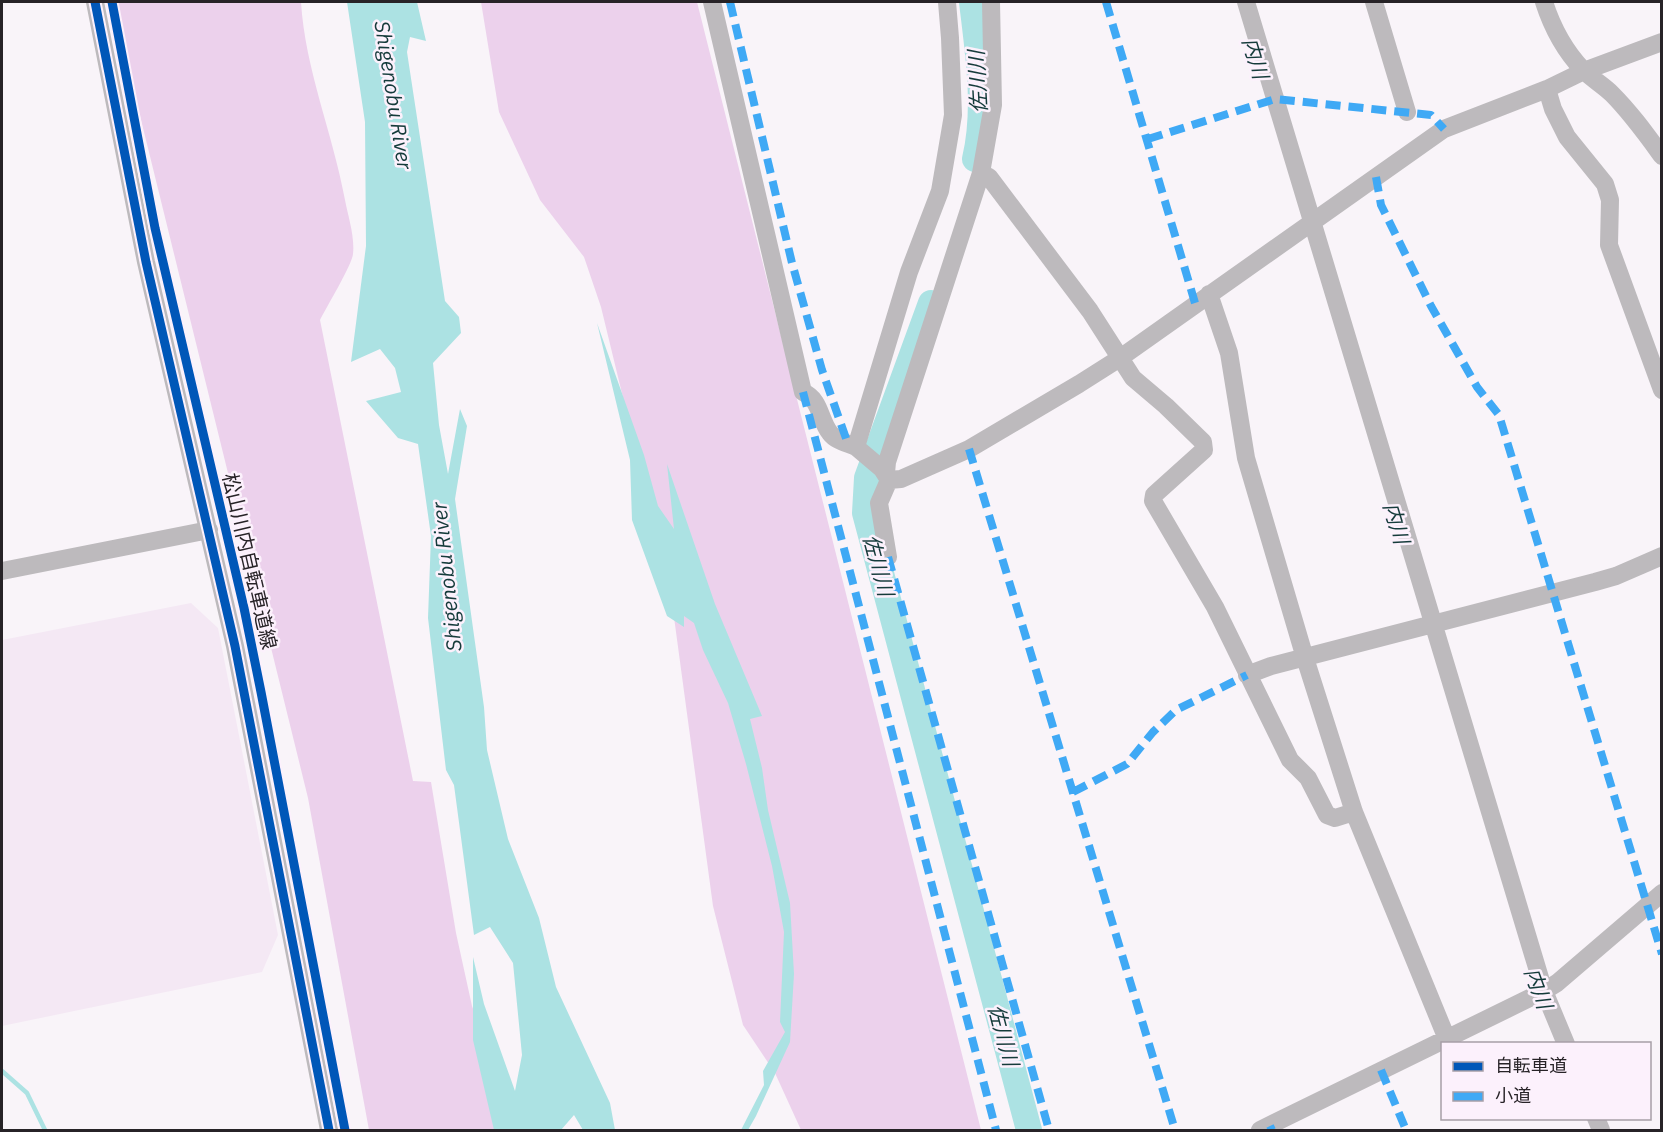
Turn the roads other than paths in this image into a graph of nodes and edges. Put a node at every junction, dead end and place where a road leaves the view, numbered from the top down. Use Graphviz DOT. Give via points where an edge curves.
graph roads {
  1 [pos="95,2"];
  2 [pos="712,2"];
  3 [pos="947,2"];
  4 [pos="991,2"];
  5 [pos="1246,2"];
  6 [pos="1374,2"];
  7 [pos="1544,2"];
  8 [pos="1662,42"];
  9 [pos="1584,71"];
  10 [pos="1547,89"];
  11 [pos="1407,112"];
  12 [pos="1662,156"];
  13 [pos="981,173"];
  14 [pos="1313,222"];
  15 [pos="1209,294"];
  16 [pos="1120,358"];
  17 [pos="1662,390"];
  18 [pos="859,449"];
  19 [pos="885,474"];
  20 [pos="208,530"];
  21 [pos="1662,556"];
  22 [pos="888,557"];
  23 [pos="2,571"];
  24 [pos="1433,625"];
  25 [pos="1305,658"];
  26 [pos="1247,675"];
  27 [pos="1354,812"];
  28 [pos="1662,893"];
  29 [pos="1544,991"];
  30 [pos="1447,1039"];
  31 [pos="1565,1042"];
  32 [pos="329,1131"];
  33 [pos="1260,1131"];
  1 -- 20 [label="street" via="146,262"];
  2 -- 18 [label="street" via="803,393 812,396 837,439"];
  3 -- 18 [label="street" via="953,115 940,191 909,272"];
  4 -- 13 [label="street" via="993,105"];
  5 -- 14 [label="street"];
  6 -- 11 [label="street"];
  7 -- 9 [label="street" via="1557,35"];
  8 -- 9 [label="street"];
  9 -- 10 [label="street"];
  9 -- 12 [label="street" via="1628,111"];
  10 -- 14 [label="street" via="1444,129"];
  10 -- 17 [label="street" via="1552,109 1567,137 1605,184 1610,200 1609,245"];
  13 -- 16 [label="street" via="989,177 1039,242"];
  13 -- 19 [label="street"];
  14 -- 15 [label="street"];
  14 -- 24 [label="street"];
  15 -- 16 [label="street"];
  15 -- 25 [label="street" via="1229,352 1246,458"];
  16 -- 19 [label="street" via="969,449 901,479"];
  16 -- 26 [label="street" via="1133,378 1203,442 1204,450 1154,495 1153,501 1215,607"];
  18 -- 19 [label="street"];
  19 -- 22 [label="street" via="879,503"];
  20 -- 23 [label="street"];
  20 -- 32 [label="street" via="235,646"];
  21 -- 24 [label="street" via="1616,576"];
  24 -- 25 [label="street"];
  24 -- 29 [label="street"];
  25 -- 26 [label="street"];
  25 -- 27 [label="street"];
  26 -- 27 [label="street" via="1283,749 1312,784 1327,815 1335,818"];
  27 -- 30 [label="street"];
  28 -- 29 [label="street"];
  29 -- 30 [label="street"];
  29 -- 31 [label="street"];
  30 -- 33 [label="street"];
}
